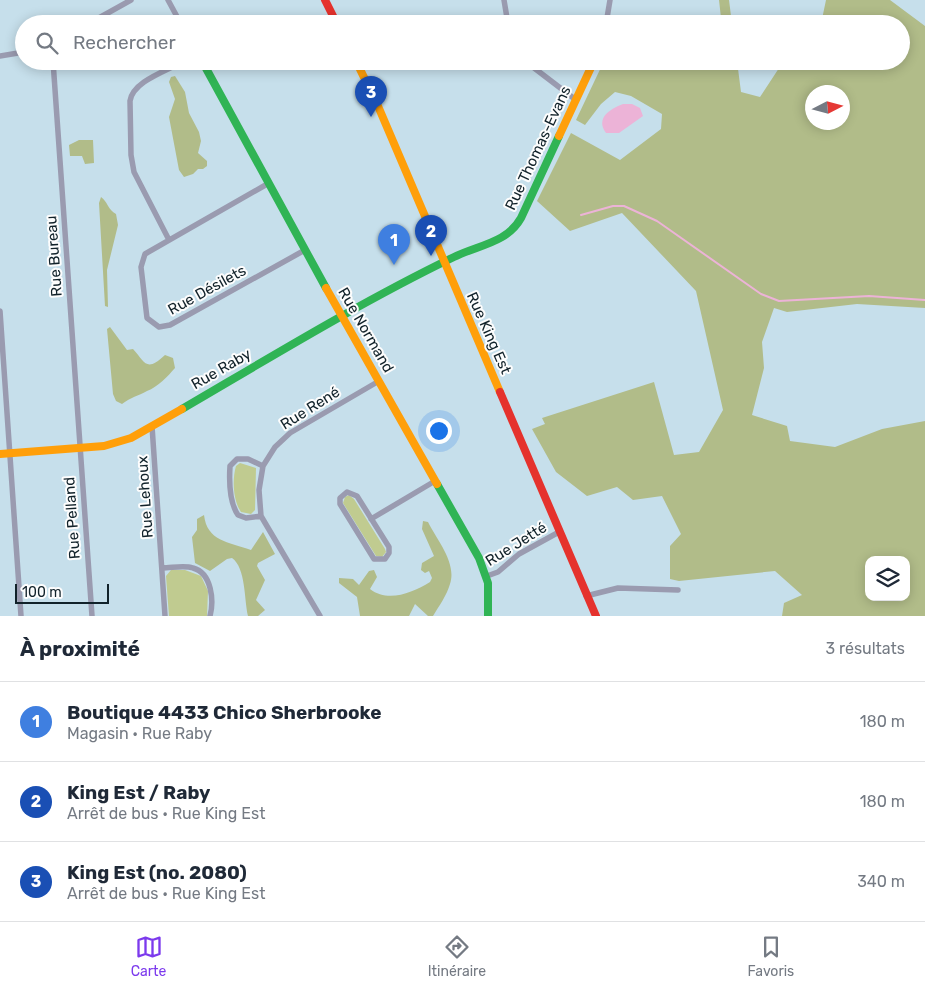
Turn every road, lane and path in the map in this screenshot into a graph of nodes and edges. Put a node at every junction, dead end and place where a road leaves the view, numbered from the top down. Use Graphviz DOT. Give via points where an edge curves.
graph roads {
  1 [pos="131,0"];
  2 [pos="168,0"];
  3 [pos="325,0"];
  4 [pos="504,0"];
  5 [pos="610,0"];
  6 [pos="104,15"];
  7 [pos="176,15"];
  8 [pos="333,15"];
  9 [pos="506,15"];
  10 [pos="608,15"];
  11 [pos="15,54"];
  12 [pos="0,56"];
  13 [pos="54,70"];
  14 [pos="168,70"];
  15 [pos="207,70"];
  16 [pos="360,70"];
  17 [pos="537,70"];
  18 [pos="590,70"];
  19 [pos="576,100"];
  20 [pos="269,183"];
  21 [pos="168,238"];
  22 [pos="305,250"];
  23 [pos="443,263"];
  24 [pos="0,311"];
  25 [pos="342,318"];
  26 [pos="379,382"];
  27 [pos="152,426"];
  28 [pos="80,448"];
  29 [pos="0,454"];
  30 [pos="10,454"];
  31 [pos="263,466"];
  32 [pos="435,481"];
  33 [pos="261,516"];
  34 [pos="371,519"];
  35 [pos="559,532"];
  36 [pos="162,568"];
  37 [pos="487,576"];
  38 [pos="678,590"];
  39 [pos="586,596"];
  40 [pos="318,615"];
  41 [pos="21,616"];
  42 [pos="92,616"];
  43 [pos="165,616"];
  44 [pos="210,616"];
  45 [pos="488,616"];
  46 [pos="596,616"];
  1 -- 6 [label="street"];
  2 -- 7 [label="street"];
  3 -- 8 [label="street"];
  4 -- 9 [label="street"];
  5 -- 10 [label="street"];
  11 -- 12 [label="street"];
  13 -- 28 [label="street, Rue Bureau"];
  14 -- 21 [label="street" via="137,87 130,101 134,172"];
  15 -- 20 [label="street, Rue Normand"];
  16 -- 23 [label="street, Rue King Est"];
  17 -- 19 [label="street"];
  18 -- 19 [label="street, Rue Thomas-Evans"];
  19 -- 23 [label="street, Rue Thomas-Evans" via="515,229"];
  20 -- 21 [label="street, Rue Désilets"];
  20 -- 22 [label="street, Rue Normand"];
  21 -- 22 [label="street, Rue Désilets" via="145,254 141,267 146,314 150,322 159,327 177,322"];
  22 -- 25 [label="street, Rue Normand"];
  23 -- 25 [label="street, Rue Raby"];
  23 -- 35 [label="street, Rue King Est"];
  24 -- 30 [label="street"];
  25 -- 26 [label="street, Rue Normand"];
  25 -- 27 [label="street, Rue Raby"];
  26 -- 31 [label="street, Rue René" via="290,433 275,447"];
  26 -- 32 [label="street, Rue Normand"];
  27 -- 28 [label="street, Rue Raby" via="123,441"];
  27 -- 36 [label="street, Rue Lehoux"];
  28 -- 30 [label="street, Rue Raby"];
  28 -- 42 [label="street, Rue Pelland"];
  29 -- 30 [label="street, Rue Raby"];
  30 -- 41 [label="street"];
  31 -- 33 [label="street, Rue René" via="259,490"];
  31 -- 33 [label="street" via="248,459 237,460 230,466 229,476 232,504 238,515 246,518"];
  32 -- 34 [label="street"];
  32 -- 37 [label="street, Rue Normand" via="480,558"];
  33 -- 40 [label="street, Rue René"];
  34 -- 34 [label="street" via="355,494 347,492 342,496 340,504 374,559 382,560 389,550"];
  35 -- 37 [label="street, Rue Jetté"];
  35 -- 39 [label="street, Rue King Est"];
  36 -- 43 [label="street, Rue Lehoux"];
  36 -- 44 [label="street" via="189,567 201,572 211,593"];
  37 -- 45 [label="street, Rue Normand"];
  38 -- 39 [label="street" via="618,588"];
  39 -- 46 [label="street, Rue King Est"];
}
